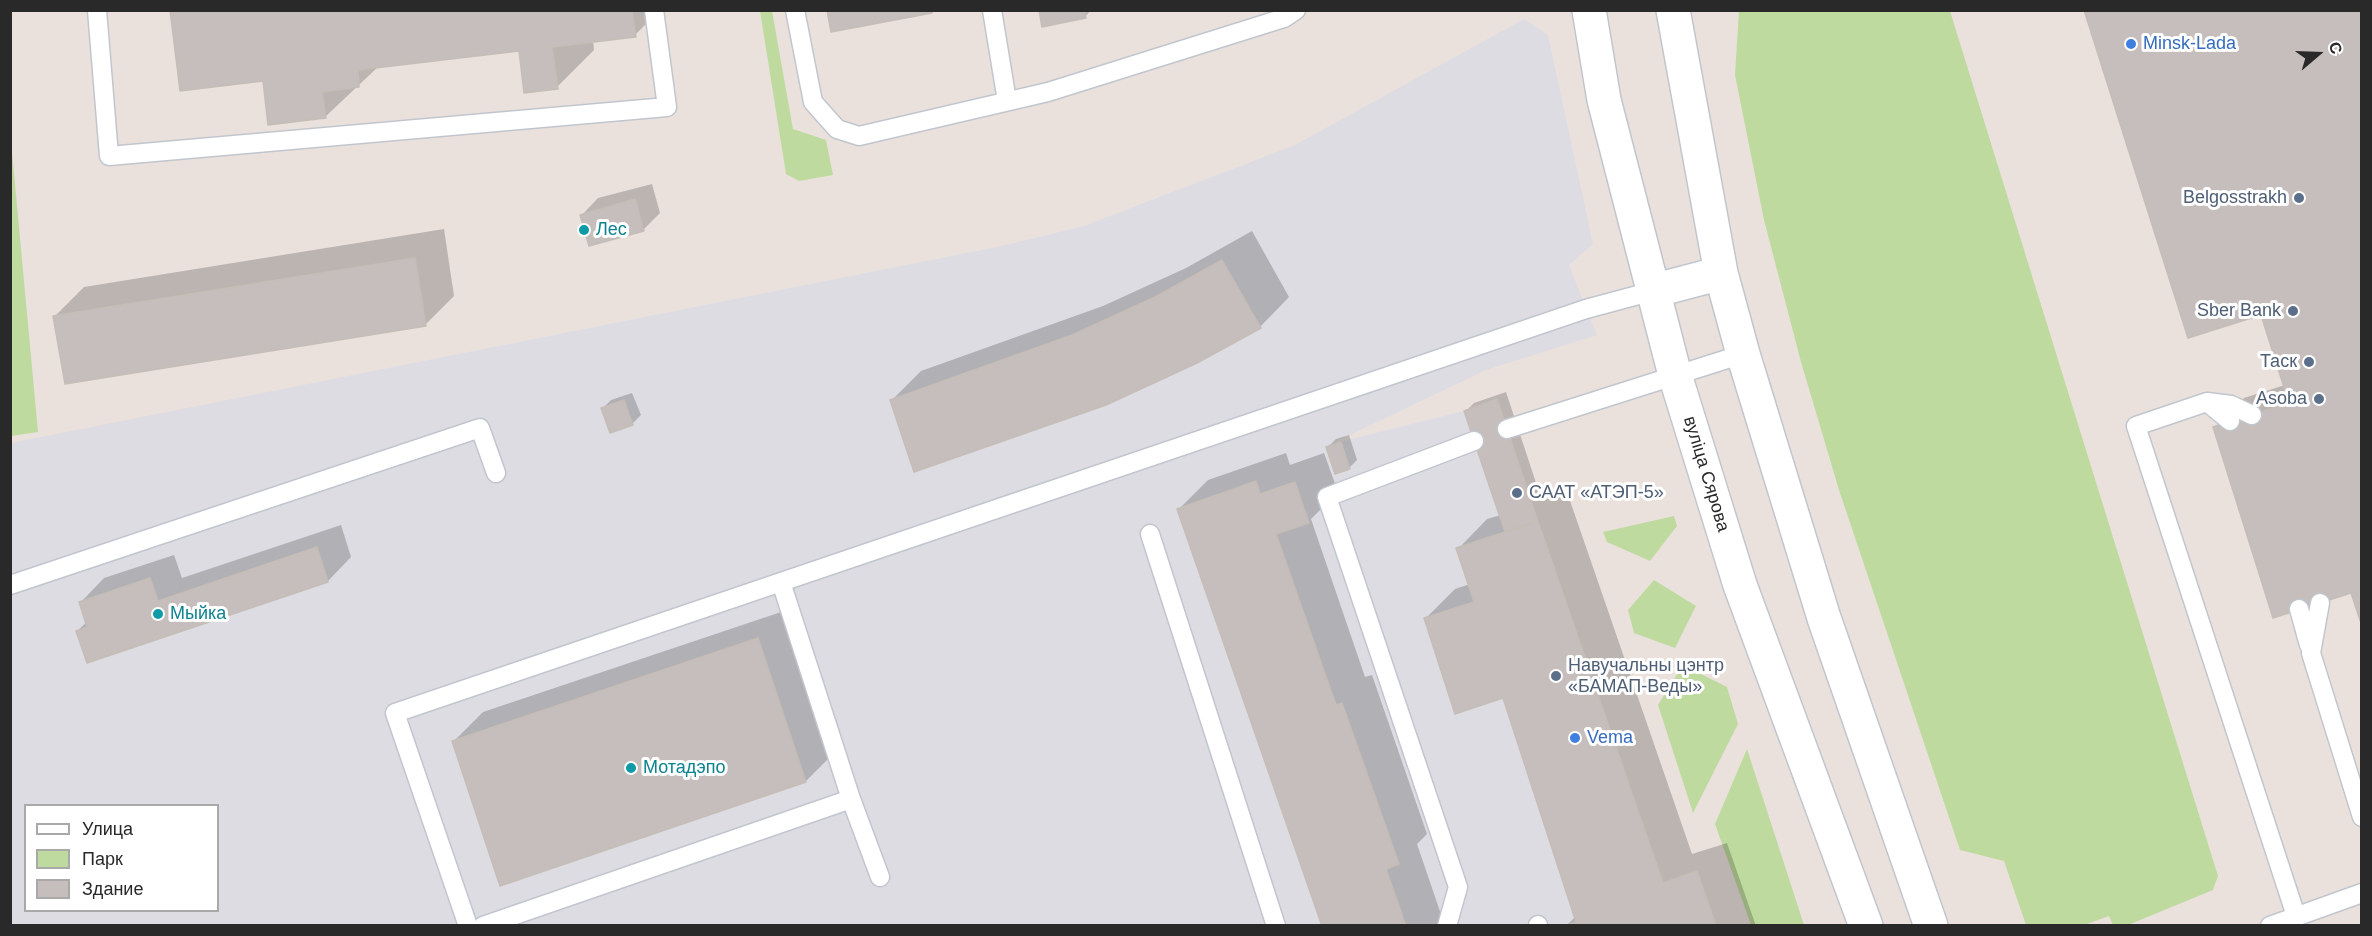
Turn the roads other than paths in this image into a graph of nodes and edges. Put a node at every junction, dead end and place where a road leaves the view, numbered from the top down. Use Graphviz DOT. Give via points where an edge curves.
graph roads {
  1 [pos="97,10"];
  2 [pos="654,10"];
  3 [pos="795,10"];
  4 [pos="992,10"];
  5 [pos="1296,10"];
  6 [pos="1589,10"];
  7 [pos="1673,10"];
  8 [pos="1007,101"];
  9 [pos="1721,273"];
  10 [pos="1653,291"];
  11 [pos="1743,354"];
  12 [pos="1675,375"];
  13 [pos="2207,402"];
  14 [pos="2252,415"];
  15 [pos="2230,421"];
  16 [pos="1507,429"];
  17 [pos="1474,441"];
  18 [pos="496,473"];
  19 [pos="1150,534"];
  20 [pos="781,582"];
  21 [pos="10,585"];
  22 [pos="2320,603"];
  23 [pos="2300,609"];
  24 [pos="2311,653"];
  25 [pos="852,799"];
  26 [pos="2361,817"];
  27 [pos="880,877"];
  28 [pos="2361,893"];
  29 [pos="2296,916"];
  30 [pos="468,926"];
  31 [pos="483,926"];
  32 [pos="1276,926"];
  33 [pos="1447,926"];
  34 [pos="1866,926"];
  35 [pos="1931,926"];
  36 [pos="2270,926"];
  1 -- 2 [label="lane" via="109,156 667,107"];
  3 -- 8 [label="lane" via="813,102 837,129 859,136"];
  4 -- 8 [label="lane"];
  5 -- 8 [label="lane" via="1284,18"];
  6 -- 10 [label="street, вуліца Сярова" via="1604,100"];
  7 -- 9 [label="street"];
  9 -- 10 [label="street"];
  9 -- 11 [label="street"];
  10 -- 12 [label="street, вуліца Сярова"];
  10 -- 20 [label="lane" via="1586,309"];
  11 -- 12 [label="lane"];
  11 -- 35 [label="street" via="1824,618"];
  12 -- 16 [label="lane"];
  12 -- 34 [label="street, вуліца Сярова" via="1740,585"];
  13 -- 14 [label="lane" via="2231,405"];
  13 -- 15 [label="lane"];
  13 -- 29 [label="lane" via="2136,426"];
  17 -- 33 [label="lane" via="1327,497 1458,887"];
  18 -- 21 [label="lane" via="480,428"];
  19 -- 32 [label="lane"];
  20 -- 25 [label="lane"];
  20 -- 30 [label="lane" via="394,713"];
  22 -- 24 [label="lane"];
  23 -- 24 [label="lane"];
  24 -- 26 [label="lane"];
  25 -- 27 [label="lane"];
  25 -- 31 [label="lane"];
  28 -- 29 [label="lane"];
  29 -- 36 [label="lane"];
}
